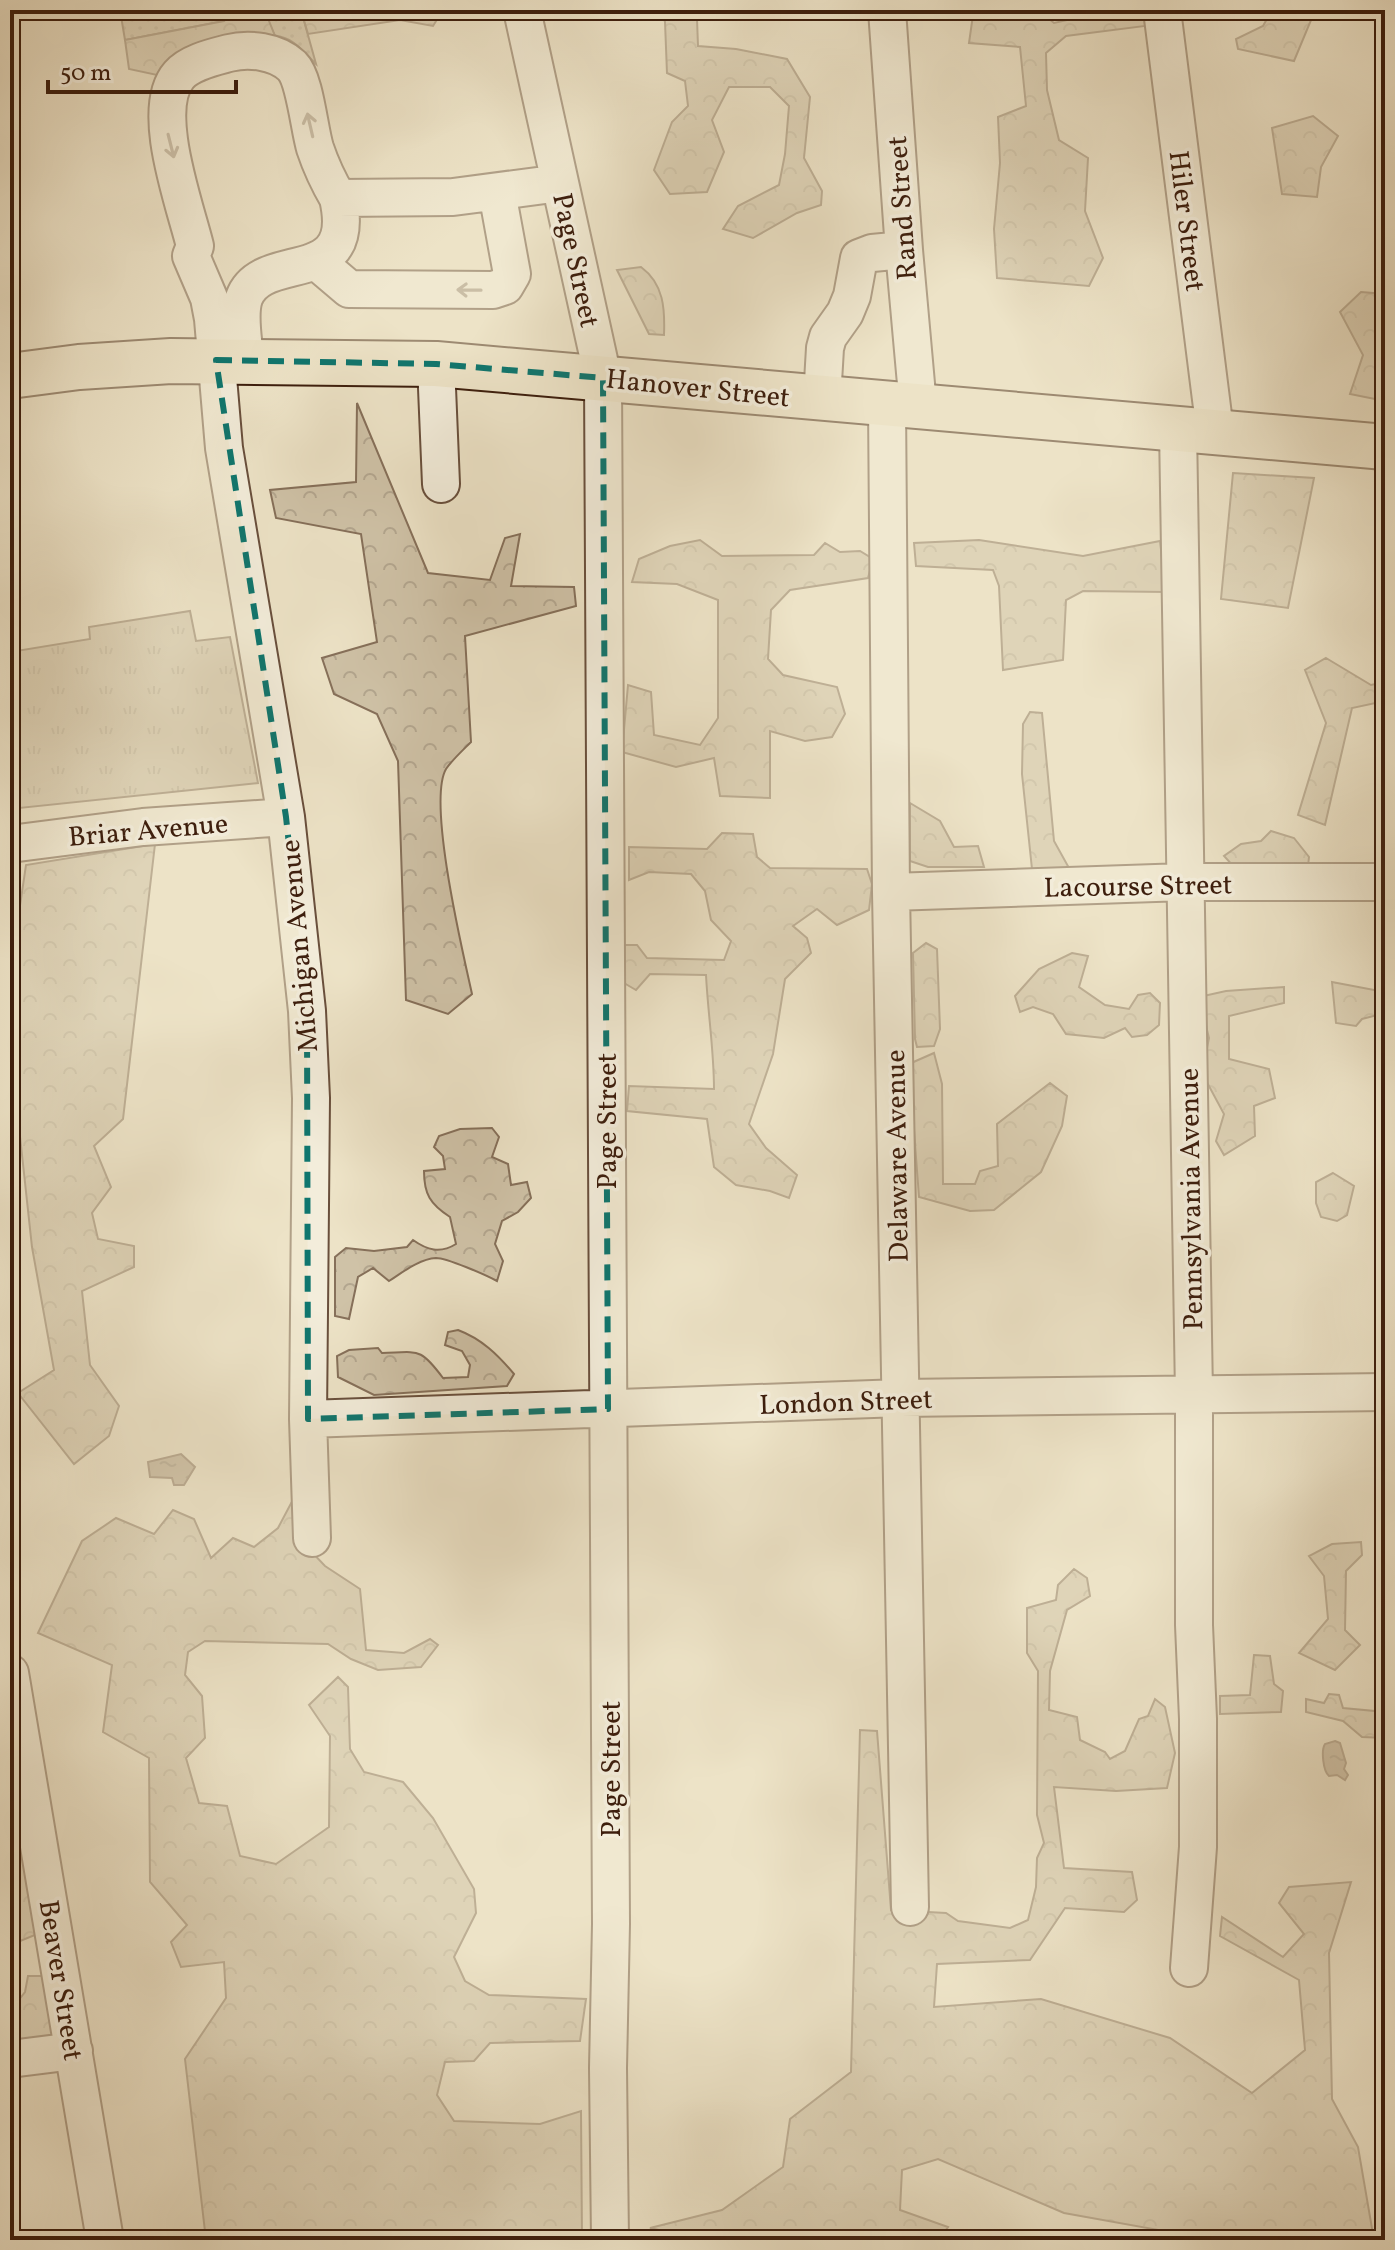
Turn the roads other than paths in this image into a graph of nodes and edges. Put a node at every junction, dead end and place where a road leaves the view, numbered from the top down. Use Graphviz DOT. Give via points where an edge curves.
graph roads {
  1 [pos="522,10"];
  2 [pos="887,10"];
  3 [pos="1162,10"];
  4 [pos="560,183"];
  5 [pos="497,192"];
  6 [pos="338,198"];
  7 [pos="195,246"];
  8 [pos="904,250"];
  9 [pos="316,261"];
  10 [pos="256,281"];
  11 [pos="230,360"];
  12 [pos="436,364"];
  13 [pos="10,376"];
  14 [pos="603,378"];
  15 [pos="822,399"];
  16 [pos="903,405"];
  17 [pos="1196,430"];
  18 [pos="1385,447"];
  19 [pos="441,484"];
  20 [pos="286,817"];
  21 [pos="10,844"];
  22 [pos="1185,882"];
  23 [pos="1385,882"];
  24 [pos="891,892"];
  25 [pos="1385,1392"];
  26 [pos="1194,1394"];
  27 [pos="901,1398"];
  28 [pos="608,1409"];
  29 [pos="308,1419"];
  30 [pos="312,1538"];
  31 [pos="10,1673"];
  32 [pos="910,1907"];
  33 [pos="1189,1968"];
  34 [pos="74,2051"];
  35 [pos="10,2059"];
  36 [pos="105,2240"];
  37 [pos="610,2240"];
  1 -- 4 [label="street, Page Street"];
  2 -- 8 [label="street, Rand Street"];
  3 -- 17 [label="street, Hiler Street"];
  4 -- 5 [label="street"];
  4 -- 14 [label="street, Page Street"];
  5 -- 6 [label="street"];
  5 -- 9 [label="street, one-way" via="512,274 505,286 349,289"];
  6 -- 7 [label="street, one-way" via="314,144 295,68 282,58 240,50 194,64 179,74 167,103 167,131"];
  6 -- 9 [label="street" via="338,241"];
  7 -- 10 [label="street" via="221,277"];
  7 -- 11 [label="street" via="191,256"];
  8 -- 15 [label="street" via="859,258 852,296 828,337"];
  8 -- 16 [label="street, Rand Street"];
  9 -- 10 [label="street"];
  10 -- 11 [label="street" via="245,294"];
  11 -- 12 [label="main road, Hanover Street"];
  11 -- 13 [label="main road, Hanover Street"];
  11 -- 20 [label="street, Michigan Avenue" via="224,448"];
  12 -- 14 [label="main road, Hanover Street"];
  12 -- 19 [label="street"];
  14 -- 15 [label="main road, Hanover Street"];
  14 -- 28 [label="street, Page Street"];
  15 -- 16 [label="main road, Hanover Street"];
  16 -- 17 [label="main road, Hanover Street"];
  16 -- 24 [label="street, Delaware Avenue"];
  17 -- 18 [label="main road, Hanover Street"];
  17 -- 22 [label="street, Pennsylvania Avenue"];
  20 -- 21 [label="street, Briar Avenue"];
  20 -- 29 [label="street, Michigan Avenue" via="311,1098"];
  22 -- 23 [label="street, Lacourse Street"];
  22 -- 24 [label="street, Lacourse Street"];
  22 -- 26 [label="street, Pennsylvania Avenue"];
  24 -- 27 [label="street, Delaware Avenue"];
  25 -- 26 [label="street, London Street"];
  26 -- 27 [label="street, London Street"];
  26 -- 33 [label="street, Pennsylvania Avenue" via="1198,1847"];
  27 -- 28 [label="street, London Street"];
  27 -- 32 [label="street, Delaware Avenue"];
  28 -- 29 [label="street, London Street"];
  28 -- 37 [label="street, Page Street"];
  29 -- 30 [label="street, Michigan Avenue"];
  31 -- 34 [label="street, Beaver Street"];
  34 -- 35 [label="street"];
  34 -- 36 [label="street, Beaver Street"];
}
